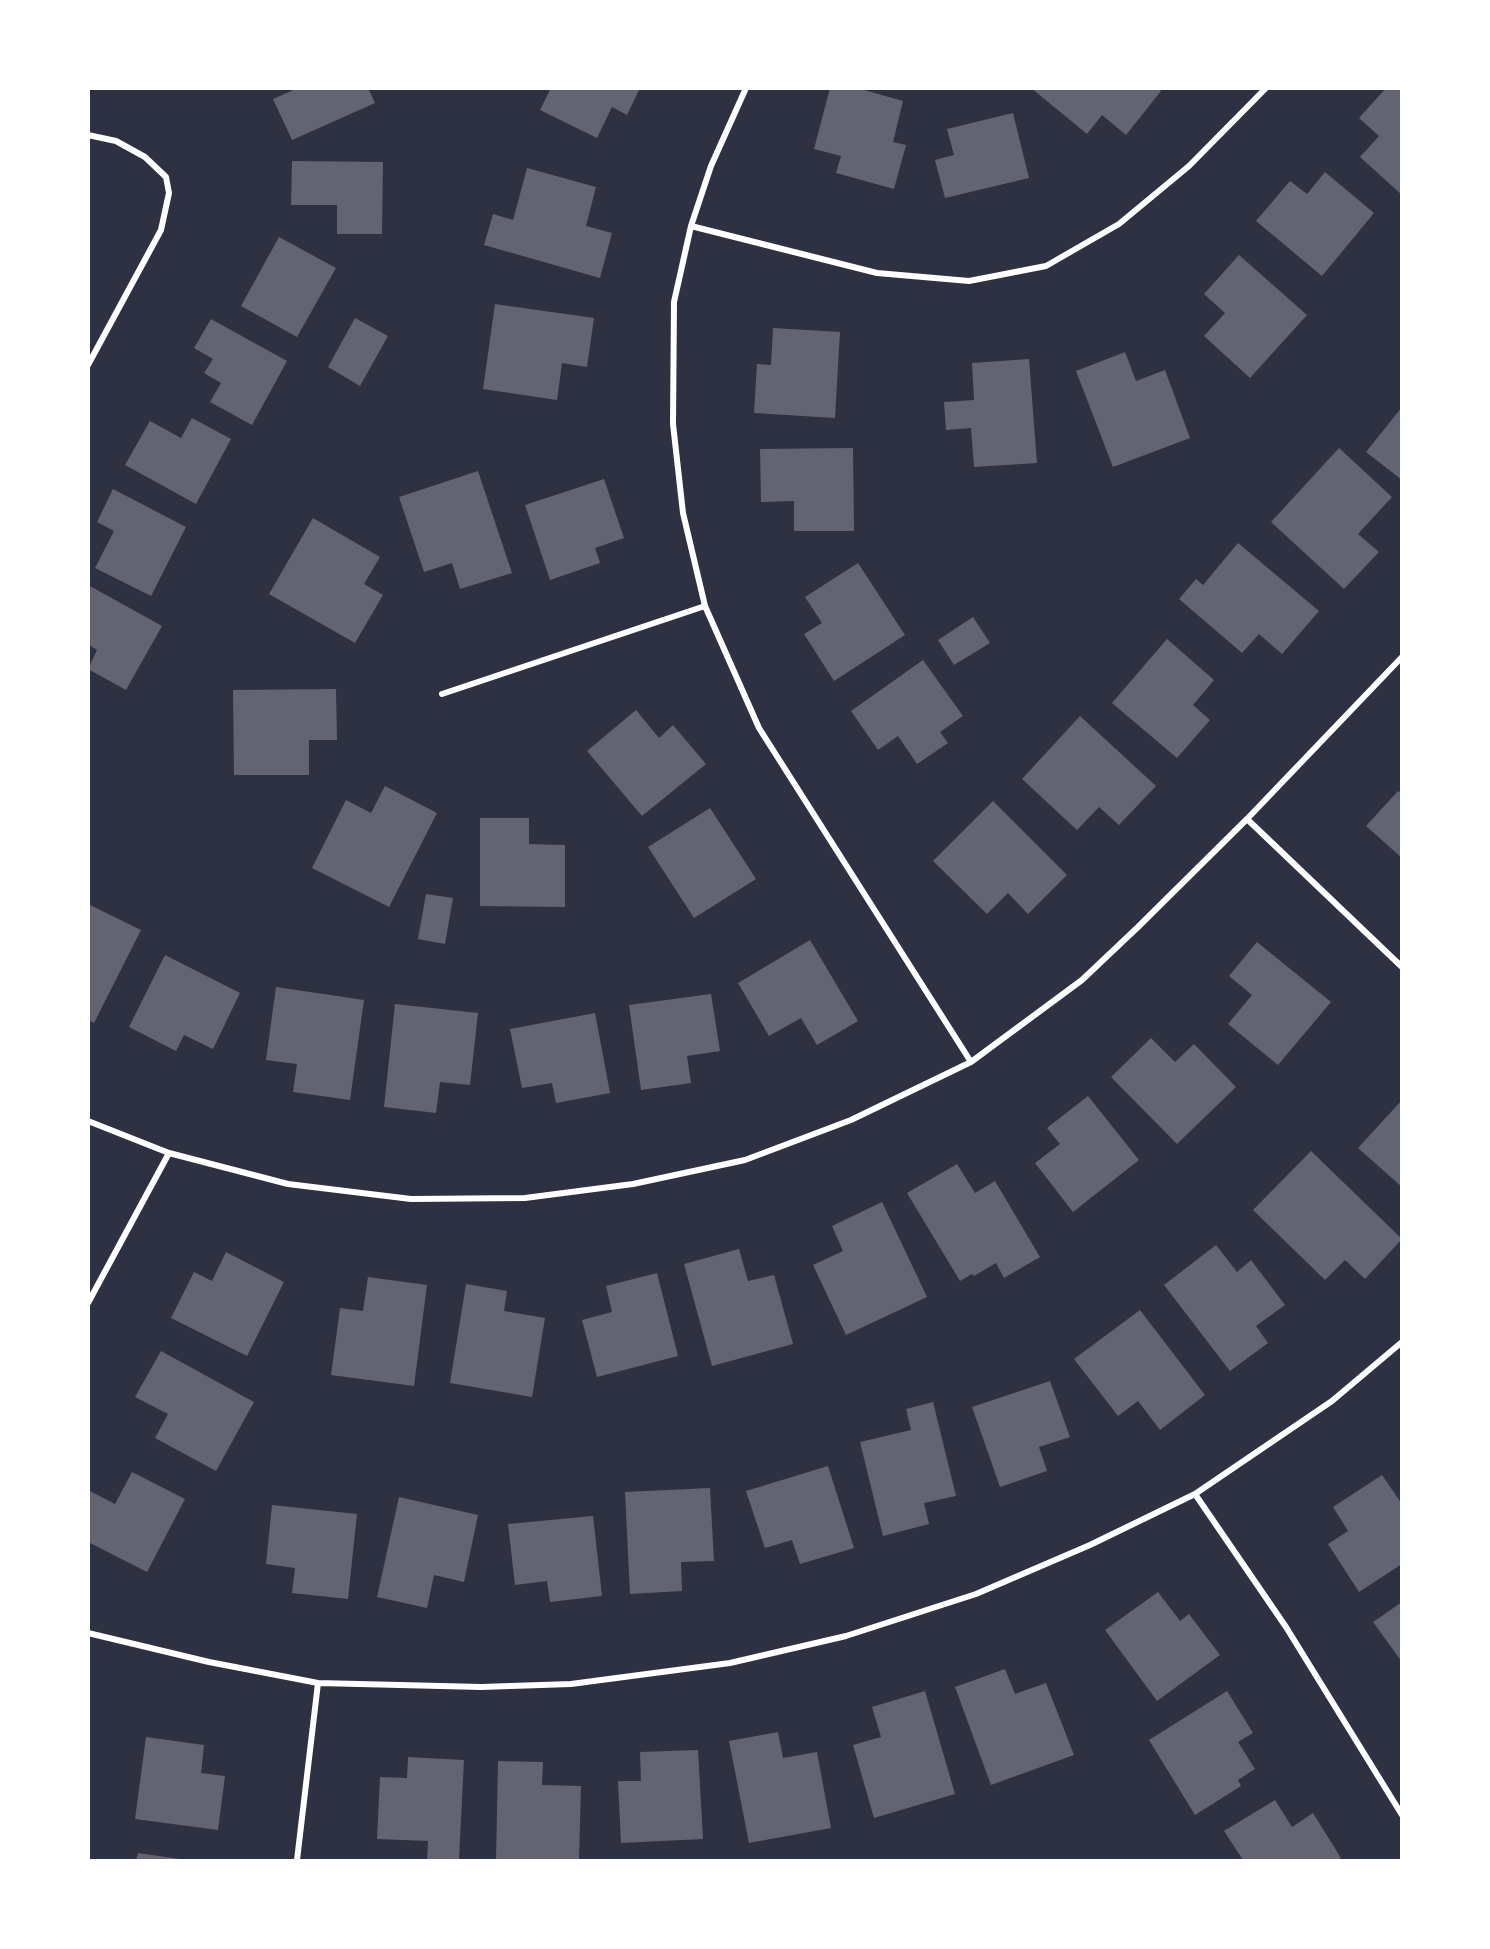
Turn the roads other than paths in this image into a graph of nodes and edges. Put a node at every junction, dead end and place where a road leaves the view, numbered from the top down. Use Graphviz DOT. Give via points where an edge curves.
graph roads {
  1 [pos="746,88"];
  2 [pos="1266,88"];
  3 [pos="88,135"];
  4 [pos="691,226"];
  5 [pos="88,365"];
  6 [pos="705,606"];
  7 [pos="1401,657"];
  8 [pos="442,694"];
  9 [pos="1247,819"];
  10 [pos="1401,967"];
  11 [pos="971,1062"];
  12 [pos="88,1121"];
  13 [pos="169,1153"];
  14 [pos="88,1303"];
  15 [pos="1401,1342"];
  16 [pos="1195,1494"];
  17 [pos="88,1633"];
  18 [pos="318,1683"];
  19 [pos="1401,1815"];
  20 [pos="297,1860"];
  1 -- 4 [label="street" via="711,166"];
  2 -- 4 [label="street" via="1190,166 1119,224 1046,266 969,281 877,273"];
  3 -- 5 [label="street" via="116,141 145,157 166,177 170,193 161,230"];
  4 -- 6 [label="street" via="674,302 673,424 682,513"];
  6 -- 8 [label="street"];
  6 -- 11 [label="street" via="759,729"];
  7 -- 9 [label="street"];
  9 -- 10 [label="street"];
  9 -- 11 [label="street" via="1082,980"];
  11 -- 13 [label="street" via="851,1120 746,1160 633,1184 525,1198 411,1199 288,1184"];
  12 -- 13 [label="street"];
  13 -- 14 [label="street"];
  15 -- 16 [label="street" via="1332,1401"];
  16 -- 18 [label="street" via="976,1594 846,1636 730,1663 571,1684 481,1687"];
  16 -- 19 [label="street" via="1286,1628"];
  17 -- 18 [label="street"];
  18 -- 20 [label="street"];
}
